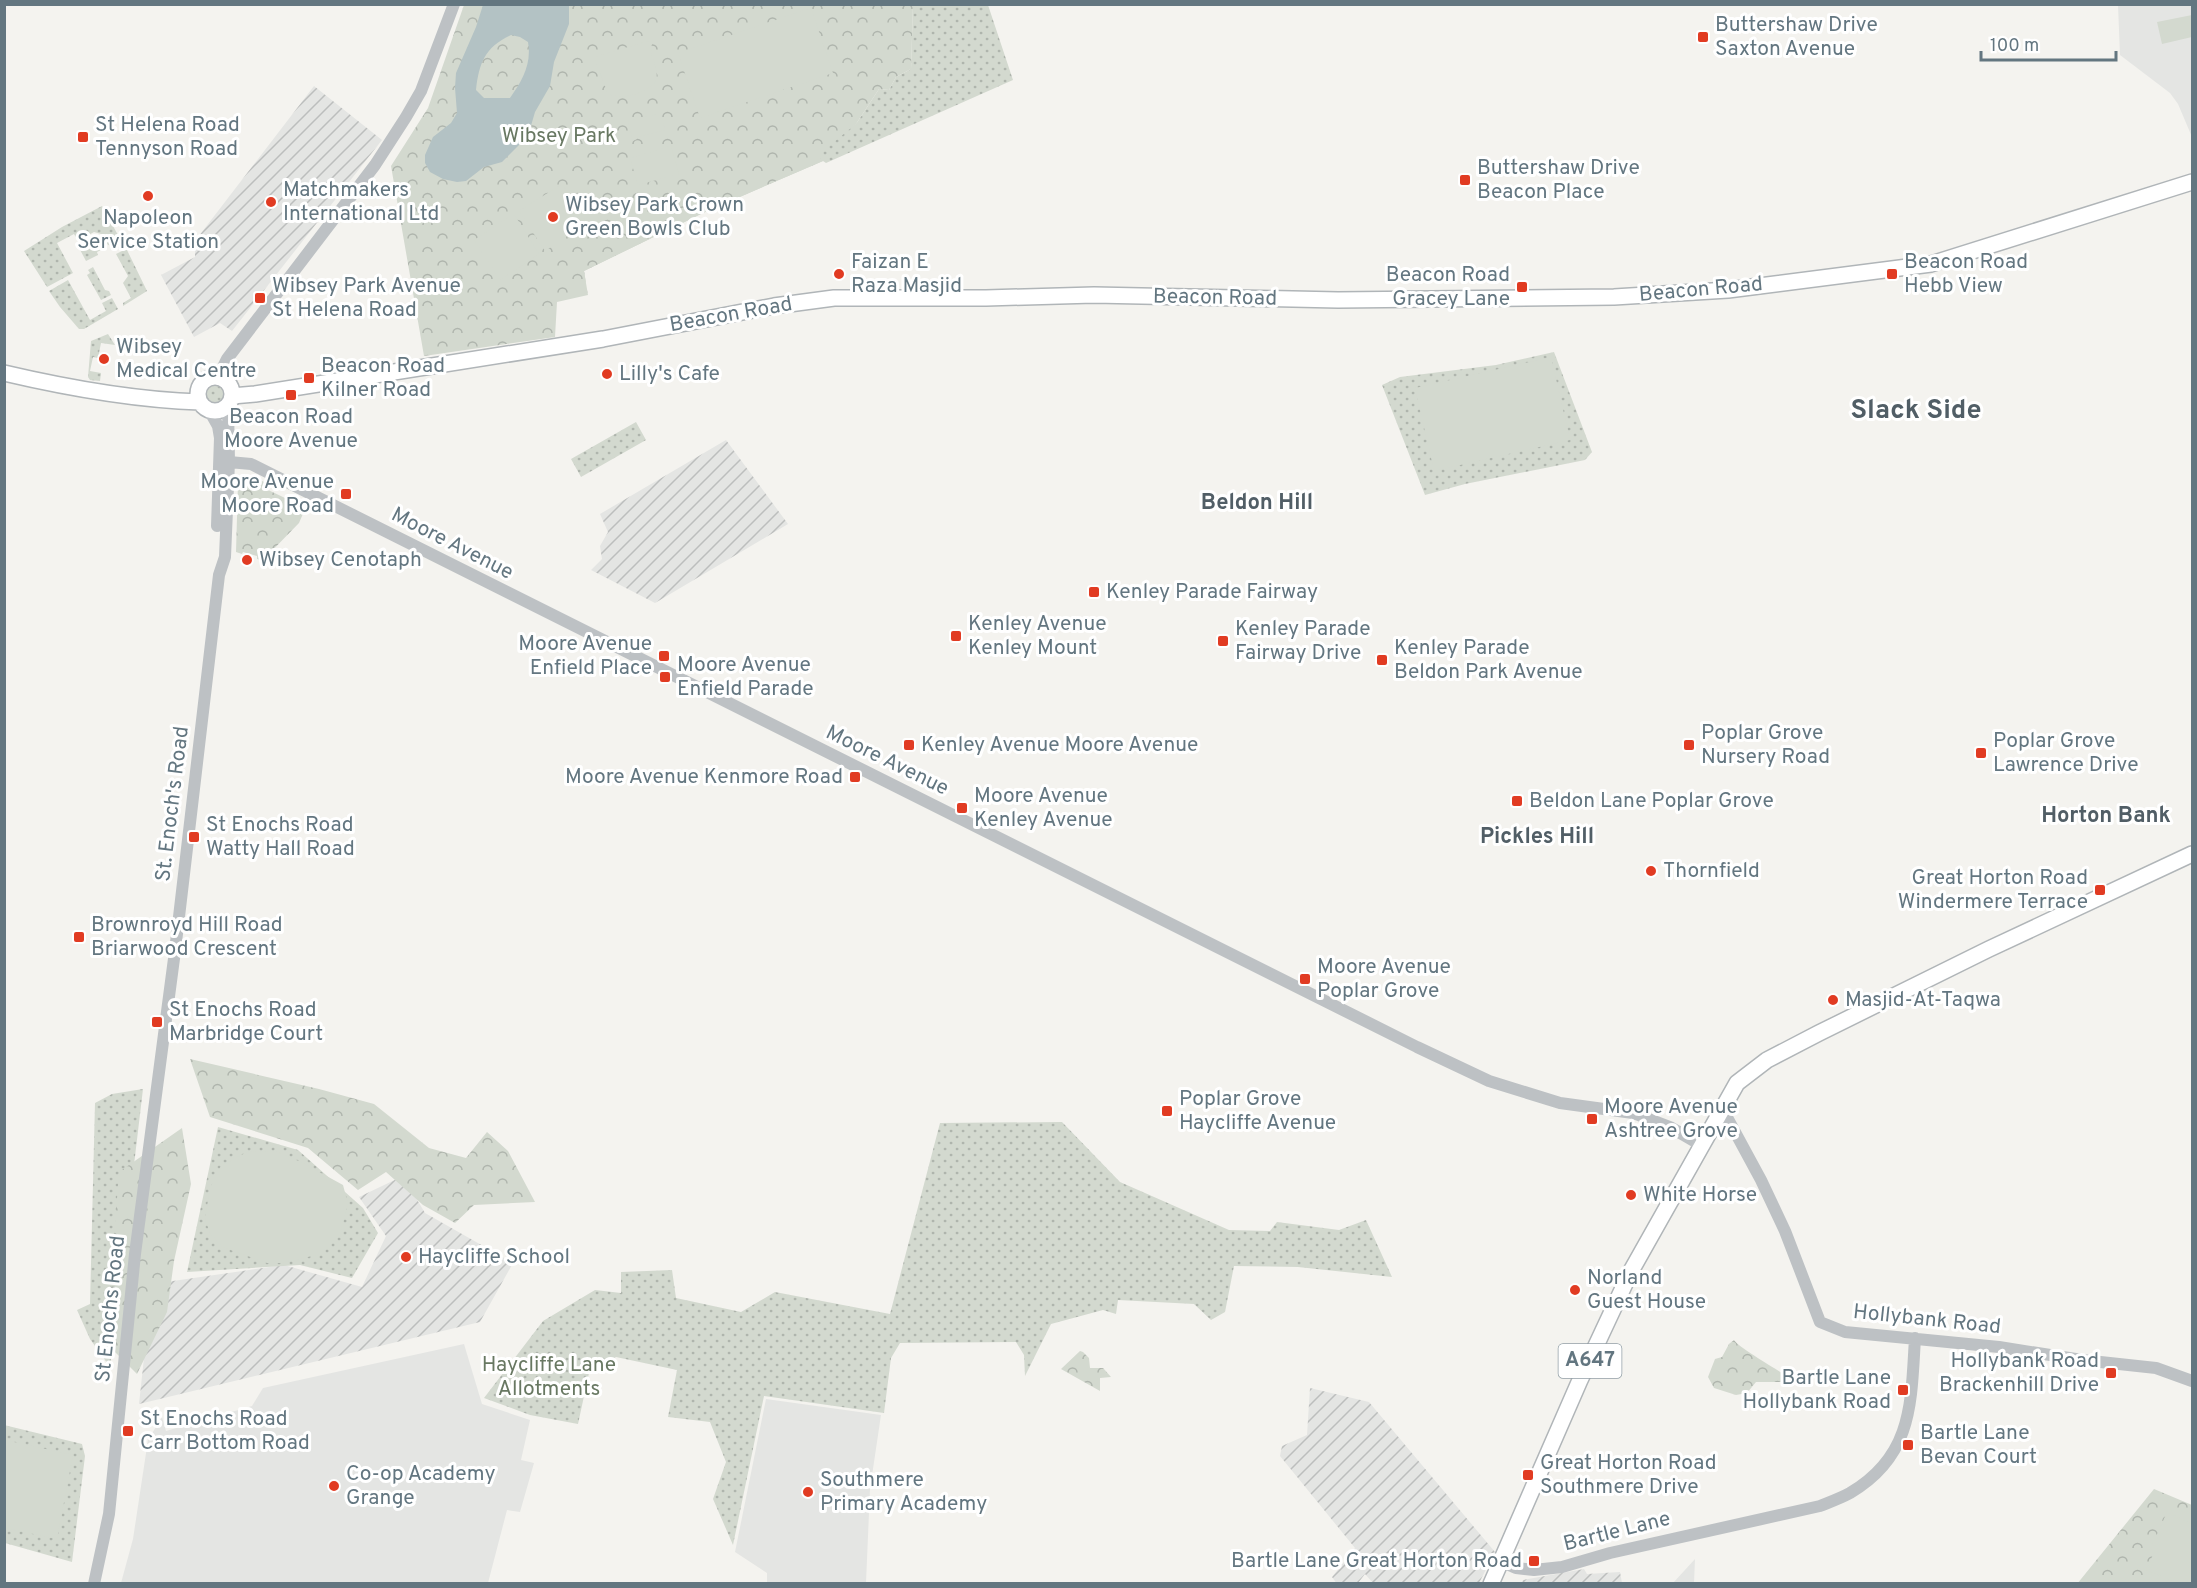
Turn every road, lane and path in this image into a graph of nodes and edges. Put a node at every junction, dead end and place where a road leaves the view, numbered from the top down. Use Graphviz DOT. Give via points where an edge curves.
graph roads {
  1 [pos="454,4"];
  2 [pos="2193,182"];
  3 [pos="4,373"];
  4 [pos="218,377"];
  5 [pos="230,400"];
  6 [pos="205,406"];
  7 [pos="229,462"];
  8 [pos="219,575"];
  9 [pos="2193,854"];
  10 [pos="164,1038"];
  11 [pos="1722,1108"];
  12 [pos="1701,1144"];
  13 [pos="1915,1338"];
  14 [pos="2193,1381"];
  15 [pos="1500,1561"];
  16 [pos="94,1584"];
  17 [pos="1491,1584"];
  1 -- 4 [label="street" via="421,91 406,117 375,165 227,359"];
  2 -- 5 [label="main road, Beacon Road" via="1931,264 1728,290 1614,297 1338,300 1094,296 834,298"];
  3 -- 6 [label="main road"];
  4 -- 5 [label="main road" via="229,384"];
  4 -- 6 [label="main road" via="201,384 198,396"];
  5 -- 6 [label="main road" via="218,410"];
  5 -- 7 [label="street, St. Enoch's Road"];
  6 -- 8 [label="street, St. Enoch's Road" via="218,426 220,438"];
  7 -- 8 [label="street, St. Enoch's Road" via="225,557"];
  7 -- 12 [label="street, Moore Avenue" via="251,464 1489,1081 1560,1103 1633,1113"];
  8 -- 10 [label="street, St. Enoch's Road"];
  9 -- 11 [label="main road, A647" via="1767,1060 1737,1083"];
  10 -- 16 [label="street, St Enochs Road" via="135,1254 109,1514"];
  11 -- 12 [label="main road, A647"];
  11 -- 13 [label="street, Hollybank Road" via="1785,1231 1820,1322 1845,1332"];
  12 -- 15 [label="main road, A647" via="1630,1273"];
  13 -- 14 [label="street, Hollybank Road" via="2156,1368"];
  13 -- 15 [label="street, Bartle Lane" via="1911,1405 1893,1455 1850,1493 1820,1506 1562,1567 1534,1570"];
  15 -- 17 [label="main road, A647"];
}
